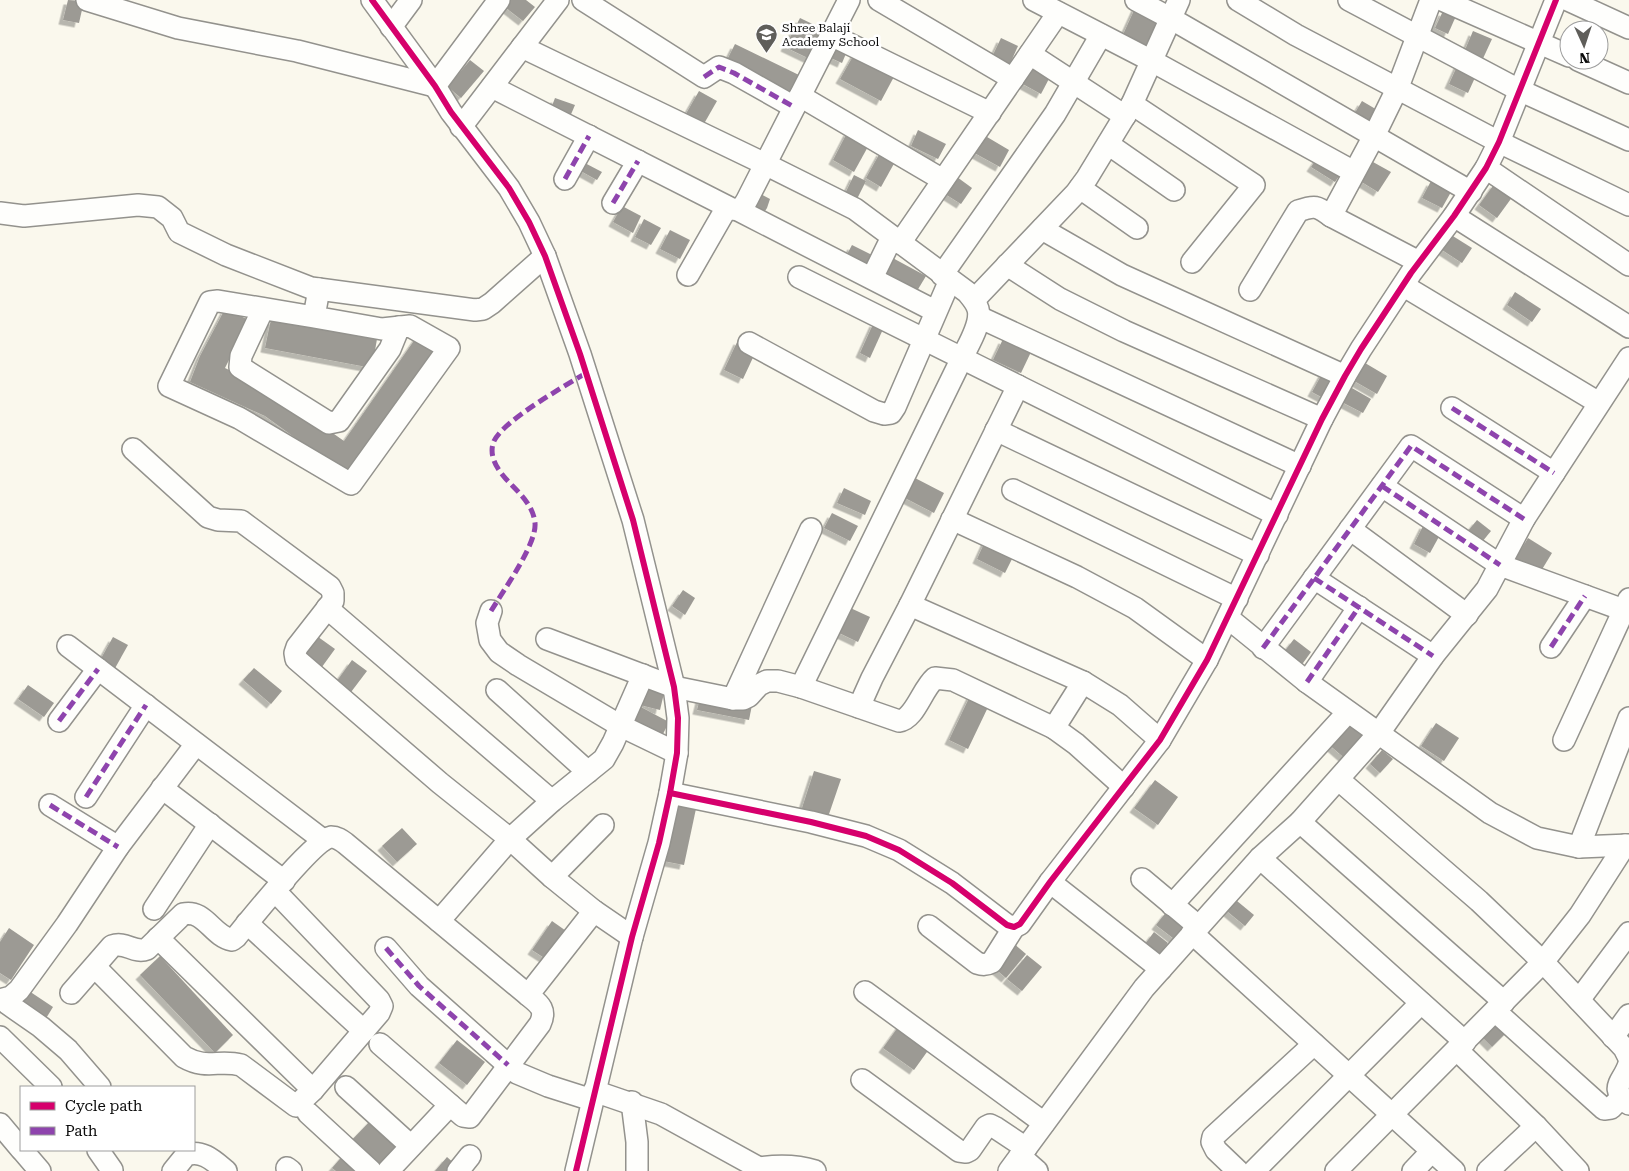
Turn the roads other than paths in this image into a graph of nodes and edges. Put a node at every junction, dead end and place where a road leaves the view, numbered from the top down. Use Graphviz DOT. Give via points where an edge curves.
graph roads {
  1 [pos="87,0"];
  2 [pos="372,0"];
  3 [pos="411,0"];
  4 [pos="499,0"];
  5 [pos="558,0"];
  6 [pos="583,0"];
  7 [pos="849,0"];
  8 [pos="879,0"];
  9 [pos="1034,0"];
  10 [pos="1136,0"];
  11 [pos="1238,0"];
  12 [pos="1349,0"];
  13 [pos="1431,0"];
  14 [pos="1442,0"];
  15 [pos="1556,0"];
  16 [pos="1568,0"];
  17 [pos="1174,9"];
  18 [pos="1058,12"];
  19 [pos="391,27"];
  20 [pos="1629,28"];
  21 [pos="1101,35"];
  22 [pos="830,36"];
  23 [pos="1417,37"];
  24 [pos="1538,42"];
  25 [pos="522,46"];
  26 [pos="1559,51"];
  27 [pos="1030,54"];
  28 [pos="1152,61"];
  29 [pos="1600,70"];
  30 [pos="1013,79"];
  31 [pos="1074,82"];
  32 [pos="1629,83"];
  33 [pos="434,86"];
  34 [pos="492,86"];
  35 [pos="1398,87"];
  36 [pos="1519,90"];
  37 [pos="797,101"];
  38 [pos="1128,110"];
  39 [pos="990,113"];
  40 [pos="461,126"];
  41 [pos="589,136"];
  42 [pos="1374,136"];
  43 [pos="1629,140"];
  44 [pos="1499,142"];
  45 [pos="1108,144"];
  46 [pos="638,161"];
  47 [pos="765,164"];
  48 [pos="1486,168"];
  49 [pos="1354,172"];
  50 [pos="565,179"];
  51 [pos="943,180"];
  52 [pos="1080,188"];
  53 [pos="1174,190"];
  54 [pos="1471,192"];
  55 [pos="613,203"];
  56 [pos="1629,205"];
  57 [pos="733,208"];
  58 [pos="0,213"];
  59 [pos="1331,216"];
  60 [pos="1454,216"];
  61 [pos="1137,228"];
  62 [pos="1042,229"];
  63 [pos="896,240"];
  64 [pos="545,256"];
  65 [pos="1192,262"];
  66 [pos="1420,262"];
  67 [pos="1629,265"];
  68 [pos="1007,266"];
  69 [pos="688,275"];
  70 [pos="799,277"];
  71 [pos="946,277"];
  72 [pos="872,278"];
  73 [pos="1404,286"];
  74 [pos="319,289"];
  75 [pos="1250,290"];
  76 [pos="262,308"];
  77 [pos="976,309"];
  78 [pos="935,311"];
  79 [pos="314,317"];
  80 [pos="399,327"];
  81 [pos="1629,327"];
  82 [pos="924,340"];
  83 [pos="748,343"];
  84 [pos="962,358"];
  85 [pos="1629,358"];
  86 [pos="1345,376"];
  87 [pos="1018,386"];
  88 [pos="1599,403"];
  89 [pos="1452,408"];
  90 [pos="1322,419"];
  91 [pos="996,430"];
  92 [pos="133,449"];
  93 [pos="1300,466"];
  94 [pos="1554,474"];
  95 [pos="1382,486"];
  96 [pos="1013,490"];
  97 [pos="1277,515"];
  98 [pos="952,519"];
  99 [pos="1524,519"];
  100 [pos="811,528"];
  101 [pos="1350,530"];
  102 [pos="1258,555"];
  103 [pos="1500,565"];
  104 [pos="1314,578"];
  105 [pos="1585,596"];
  106 [pos="1237,599"];
  107 [pos="910,605"];
  108 [pos="1359,607"];
  109 [pos="1627,607"];
  110 [pos="327,608"];
  111 [pos="491,611"];
  112 [pos="1467,614"];
  113 [pos="1228,618"];
  114 [pos="547,639"];
  115 [pos="68,646"];
  116 [pos="1551,647"];
  117 [pos="1263,648"];
  118 [pos="1433,656"];
  119 [pos="1207,660"];
  120 [pos="98,669"];
  121 [pos="643,675"];
  122 [pos="1083,682"];
  123 [pos="1307,682"];
  124 [pos="674,687"];
  125 [pos="801,687"];
  126 [pos="497,690"];
  127 [pos="733,699"];
  128 [pos="146,705"];
  129 [pos="859,707"];
  130 [pos="1348,712"];
  131 [pos="1629,718"];
  132 [pos="59,721"];
  133 [pos="619,725"];
  134 [pos="1054,728"];
  135 [pos="1379,733"];
  136 [pos="1160,740"];
  137 [pos="1564,740"];
  138 [pos="196,744"];
  139 [pos="677,753"];
  140 [pos="588,772"];
  141 [pos="1339,780"];
  142 [pos="1124,787"];
  143 [pos="162,788"];
  144 [pos="670,793"];
  145 [pos="86,797"];
  146 [pos="552,801"];
  147 [pos="50,805"];
  148 [pos="1300,822"];
  149 [pos="210,824"];
  150 [pos="603,825"];
  151 [pos="510,839"];
  152 [pos="323,840"];
  153 [pos="1627,845"];
  154 [pos="118,847"];
  155 [pos="1578,847"];
  156 [pos="1260,858"];
  157 [pos="552,877"];
  158 [pos="1142,880"];
  159 [pos="1050,882"];
  160 [pos="279,886"];
  161 [pos="1172,904"];
  162 [pos="154,909"];
  163 [pos="594,911"];
  164 [pos="439,921"];
  165 [pos="247,923"];
  166 [pos="929,926"];
  167 [pos="1014,927"];
  168 [pos="1195,930"];
  169 [pos="1629,933"];
  170 [pos="632,937"];
  171 [pos="158,938"];
  172 [pos="386,948"];
  173 [pos="1543,962"];
  174 [pos="94,967"];
  175 [pos="1161,969"];
  176 [pos="865,992"];
  177 [pos="71,993"];
  178 [pos="528,995"];
  179 [pos="6,1000"];
  180 [pos="1579,1000"];
  181 [pos="1422,1003"];
  182 [pos="1500,1006"];
  183 [pos="1629,1016"];
  184 [pos="0,1024"];
  185 [pos="0,1037"];
  186 [pos="372,1037"];
  187 [pos="1613,1037"];
  188 [pos="1314,1044"];
  189 [pos="1461,1046"];
  190 [pos="1629,1058"];
  191 [pos="1629,1064"];
  192 [pos="508,1065"];
  193 [pos="1349,1076"];
  194 [pos="862,1080"];
  195 [pos="50,1086"];
  196 [pos="99,1086"];
  197 [pos="346,1087"];
  198 [pos="313,1090"];
  199 [pos="593,1095"];
  200 [pos="1625,1101"];
  201 [pos="632,1102"];
  202 [pos="450,1105"];
  203 [pos="308,1113"];
  204 [pos="1392,1115"];
  205 [pos="1044,1123"];
  206 [pos="0,1124"];
  207 [pos="1536,1126"];
  208 [pos="411,1146"];
  209 [pos="20,1149"];
  210 [pos="22,1151"];
  211 [pos="99,1151"];
  212 [pos="1432,1151"];
  213 [pos="1018,1159"];
  214 [pos="759,1169"];
  215 [pos="112,1170"];
  216 [pos="40,1171"];
  217 [pos="173,1171"];
  218 [pos="226,1171"];
  219 [pos="371,1171"];
  220 [pos="388,1171"];
  221 [pos="576,1171"];
  222 [pos="637,1171"];
  223 [pos="815,1171"];
  224 [pos="1037,1171"];
  225 [pos="1238,1171"];
  226 [pos="1254,1171"];
  227 [pos="1336,1171"];
  228 [pos="1412,1171"];
  229 [pos="1454,1171"];
  230 [pos="1488,1171"];
  231 [pos="1578,1171"];
  1 -- 33 [label="street" via="178,28 297,51"];
  2 -- 19 [label="street"];
  3 -- 19 [label="street"];
  4 -- 33 [label="street"];
  5 -- 25 [label="street"];
  6 -- 37 [label="street" via="704,77 719,67"];
  7 -- 22 [label="street"];
  8 -- 30 [label="street"];
  9 -- 18 [label="street"];
  10 -- 17 [label="street"];
  11 -- 35 [label="street" via="1296,35"];
  12 -- 23 [label="street"];
  13 -- 23 [label="street"];
  14 -- 24 [label="street"];
  15 -- 24 [label="street"];
  16 -- 20 [label="street"];
  17 -- 28 [label="street"];
  17 -- 42 [label="street"];
  18 -- 21 [label="street"];
  18 -- 27 [label="street"];
  19 -- 33 [label="street"];
  21 -- 28 [label="street"];
  21 -- 31 [label="street"];
  22 -- 37 [label="street"];
  22 -- 39 [label="street"];
  23 -- 35 [label="street"];
  23 -- 36 [label="street"];
  24 -- 26 [label="street"];
  24 -- 36 [label="street"];
  25 -- 34 [label="street"];
  25 -- 47 [label="street"];
  27 -- 30 [label="street"];
  27 -- 31 [label="street"];
  28 -- 38 [label="street"];
  28 -- 49 [label="street"];
  29 -- 32 [label="street"];
  30 -- 39 [label="street"];
  31 -- 38 [label="street"];
  31 -- 71 [label="street"];
  33 -- 40 [label="street"];
  34 -- 40 [label="street"];
  34 -- 41 [label="street"];
  35 -- 42 [label="street"];
  35 -- 44 [label="street"];
  36 -- 43 [label="street"];
  36 -- 44 [label="street"];
  37 -- 47 [label="street"];
  37 -- 51 [label="street"];
  38 -- 45 [label="street"];
  38 -- 65 [label="street" via="1254,185"];
  39 -- 51 [label="street"];
  40 -- 64 [label="street" via="509,188"];
  41 -- 46 [label="street"];
  41 -- 50 [label="street"];
  42 -- 49 [label="street"];
  42 -- 54 [label="street"];
  44 -- 48 [label="street"];
  44 -- 56 [label="street"];
  45 -- 52 [label="street"];
  45 -- 53 [label="street"];
  46 -- 55 [label="street"];
  46 -- 57 [label="street"];
  47 -- 57 [label="street" via="744,206"];
  47 -- 63 [label="street" via="855,209"];
  48 -- 54 [label="street"];
  48 -- 67 [label="street"];
  49 -- 59 [label="street"];
  51 -- 63 [label="street"];
  52 -- 61 [label="street"];
  52 -- 62 [label="street"];
  54 -- 60 [label="street"];
  57 -- 69 [label="street"];
  57 -- 72 [label="street"];
  58 -- 74 [label="street" via="24,216 138,205 158,208 172,218 179,232 226,255"];
  59 -- 66 [label="street"];
  59 -- 75 [label="street" via="1318,207 1298,211"];
  60 -- 66 [label="street"];
  60 -- 81 [label="street"];
  62 -- 68 [label="street"];
  62 -- 86 [label="street" via="1122,275"];
  63 -- 71 [label="street"];
  63 -- 72 [label="street"];
  64 -- 74 [label="street" via="483,309"];
  64 -- 124 [label="street" via="633,520"];
  66 -- 73 [label="street"];
  68 -- 77 [label="street"];
  68 -- 90 [label="street" via="1060,299 1108,323"];
  70 -- 82 [label="street"];
  71 -- 77 [label="street" via="967,292"];
  71 -- 78 [label="street"];
  72 -- 78 [label="street"];
  73 -- 86 [label="street"];
  73 -- 88 [label="street"];
  74 -- 79 [label="street"];
  76 -- 79 [label="street"];
  76 -- 80 [label="street" via="241,356 240,367 329,423 339,421 390,349"];
  76 -- 80 [label="street" via="210,302 169,386 239,418 351,484 448,348 410,326"];
  77 -- 84 [label="street"];
  77 -- 93 [label="street"];
  78 -- 82 [label="street"];
  79 -- 80 [label="street" via="382,329"];
  82 -- 83 [label="street" via="895,407 891,413 884,414 874,412"];
  82 -- 84 [label="street"];
  84 -- 87 [label="street"];
  84 -- 125 [label="street"];
  85 -- 88 [label="street"];
  86 -- 90 [label="street"];
  87 -- 91 [label="street"];
  87 -- 97 [label="street"];
  88 -- 94 [label="street"];
  89 -- 94 [label="street"];
  90 -- 93 [label="street"];
  91 -- 98 [label="street"];
  91 -- 102 [label="street"];
  92 -- 110 [label="street" via="208,517 241,521 330,587 334,593 333,601"];
  93 -- 97 [label="street"];
  94 -- 99 [label="street"];
  95 -- 99 [label="street" via="1411,446"];
  95 -- 101 [label="street"];
  95 -- 103 [label="street"];
  96 -- 106 [label="street"];
  97 -- 102 [label="street"];
  98 -- 107 [label="street"];
  98 -- 119 [label="street" via="1077,576 1135,608"];
  99 -- 103 [label="street"];
  100 -- 127 [label="street"];
  101 -- 104 [label="street"];
  101 -- 112 [label="street"];
  102 -- 106 [label="street"];
  103 -- 105 [label="street"];
  103 -- 112 [label="street" via="1487,589"];
  104 -- 108 [label="street"];
  104 -- 117 [label="street"];
  105 -- 109 [label="street"];
  105 -- 116 [label="street"];
  106 -- 113 [label="street"];
  107 -- 122 [label="street"];
  107 -- 129 [label="street"];
  108 -- 118 [label="street"];
  108 -- 123 [label="street"];
  109 -- 137 [label="street"];
  110 -- 146 [label="street"];
  110 -- 151 [label="street" via="297,647 296,659"];
  111 -- 133 [label="street" via="487,623 490,640 499,652"];
  112 -- 118 [label="street"];
  113 -- 117 [label="street"];
  113 -- 119 [label="street"];
  114 -- 121 [label="street"];
  115 -- 120 [label="street"];
  117 -- 123 [label="street"];
  118 -- 135 [label="street"];
  119 -- 136 [label="street"];
  120 -- 128 [label="street"];
  120 -- 132 [label="street"];
  121 -- 124 [label="street"];
  121 -- 133 [label="street"];
  122 -- 134 [label="street"];
  122 -- 136 [label="street" via="1120,705"];
  123 -- 130 [label="street"];
  124 -- 127 [label="street"];
  124 -- 139 [label="street" via="678,718"];
  125 -- 127 [label="street" via="767,681 750,696"];
  125 -- 129 [label="street"];
  126 -- 140 [label="street"];
  128 -- 138 [label="street"];
  128 -- 145 [label="street"];
  129 -- 134 [label="street" via="894,720 905,720 929,683 935,678 943,678"];
  130 -- 135 [label="street"];
  130 -- 161 [label="street"];
  131 -- 155 [label="street"];
  133 -- 139 [label="street"];
  133 -- 140 [label="street" via="604,759"];
  134 -- 142 [label="street"];
  135 -- 141 [label="street"];
  135 -- 155 [label="street" via="1490,812 1537,838"];
  136 -- 142 [label="street"];
  138 -- 143 [label="street"];
  138 -- 152 [label="street"];
  139 -- 144 [label="street"];
  140 -- 146 [label="street"];
  141 -- 148 [label="street"];
  141 -- 173 [label="street" via="1479,901"];
  142 -- 159 [label="street"];
  143 -- 149 [label="street"];
  143 -- 154 [label="street"];
  144 -- 167 [label="street" via="866,836 898,850 952,883 1007,926"];
  144 -- 170 [label="street"];
  146 -- 151 [label="street"];
  147 -- 154 [label="street"];
  148 -- 156 [label="street"];
  148 -- 182 [label="street"];
  149 -- 160 [label="street"];
  149 -- 162 [label="street"];
  150 -- 157 [label="street"];
  151 -- 157 [label="street"];
  151 -- 164 [label="street"];
  152 -- 160 [label="street"];
  152 -- 164 [label="street" via="338,838"];
  153 -- 155 [label="street"];
  153 -- 173 [label="street" via="1580,915"];
  154 -- 179 [label="street" via="19,990"];
  156 -- 168 [label="street"];
  156 -- 181 [label="street"];
  157 -- 163 [label="street"];
  158 -- 161 [label="street"];
  159 -- 167 [label="street" via="1020,924"];
  159 -- 175 [label="street"];
  160 -- 165 [label="street"];
  160 -- 186 [label="street" via="379,1000 382,1006"];
  161 -- 168 [label="street"];
  163 -- 170 [label="street"];
  163 -- 178 [label="street"];
  164 -- 178 [label="street"];
  165 -- 171 [label="street" via="232,940 190,912 183,914"];
  165 -- 186 [label="street"];
  166 -- 167 [label="street" via="982,965 992,962"];
  168 -- 175 [label="street"];
  168 -- 188 [label="street"];
  169 -- 180 [label="street"];
  170 -- 199 [label="street"];
  171 -- 174 [label="street" via="142,951 118,944 112,946"];
  171 -- 198 [label="street"];
  172 -- 192 [label="street" via="419,986"];
  173 -- 180 [label="street"];
  173 -- 182 [label="street"];
  174 -- 177 [label="street"];
  174 -- 198 [label="street" via="184,1057 194,1063 230,1062 241,1066 296,1106"];
  175 -- 205 [label="street"];
  176 -- 205 [label="street"];
  178 -- 192 [label="street" via="542,1006 543,1017"];
  179 -- 184 [label="street"];
  179 -- 196 [label="street" via="68,1050"];
  180 -- 187 [label="street"];
  181 -- 189 [label="street"];
  181 -- 193 [label="street"];
  182 -- 189 [label="street"];
  182 -- 200 [label="street" via="1604,1109"];
  183 -- 187 [label="street"];
  185 -- 195 [label="street"];
  186 -- 198 [label="street"];
  186 -- 202 [label="street"];
  187 -- 190 [label="street"];
  188 -- 193 [label="street"];
  188 -- 225 [label="street" via="1213,1137 1216,1150"];
  189 -- 204 [label="street"];
  189 -- 207 [label="street"];
  191 -- 200 [label="street" via="1618,1084 1618,1091"];
  192 -- 199 [label="street" via="517,1073 548,1086"];
  192 -- 202 [label="street" via="470,1116 463,1116"];
  193 -- 204 [label="street"];
  193 -- 226 [label="street"];
  194 -- 213 [label="street" via="959,1151 970,1150 990,1125"];
  197 -- 208 [label="street"];
  199 -- 201 [label="street"];
  199 -- 221 [label="street"];
  201 -- 214 [label="street" via="661,1114"];
  201 -- 222 [label="street"];
  202 -- 208 [label="street"];
  203 -- 219 [label="street"];
  204 -- 212 [label="street"];
  204 -- 227 [label="street"];
  205 -- 213 [label="street"];
  206 -- 209 [label="street"];
  207 -- 230 [label="street"];
  207 -- 231 [label="street"];
  208 -- 220 [label="street"];
  210 -- 216 [label="street"];
  211 -- 215 [label="street"];
  212 -- 228 [label="street"];
  212 -- 229 [label="street"];
  213 -- 224 [label="street"];
  214 -- 223 [label="street" via="778,1165"];
  217 -- 218 [label="street" via="186,1156 198,1153"];
}
